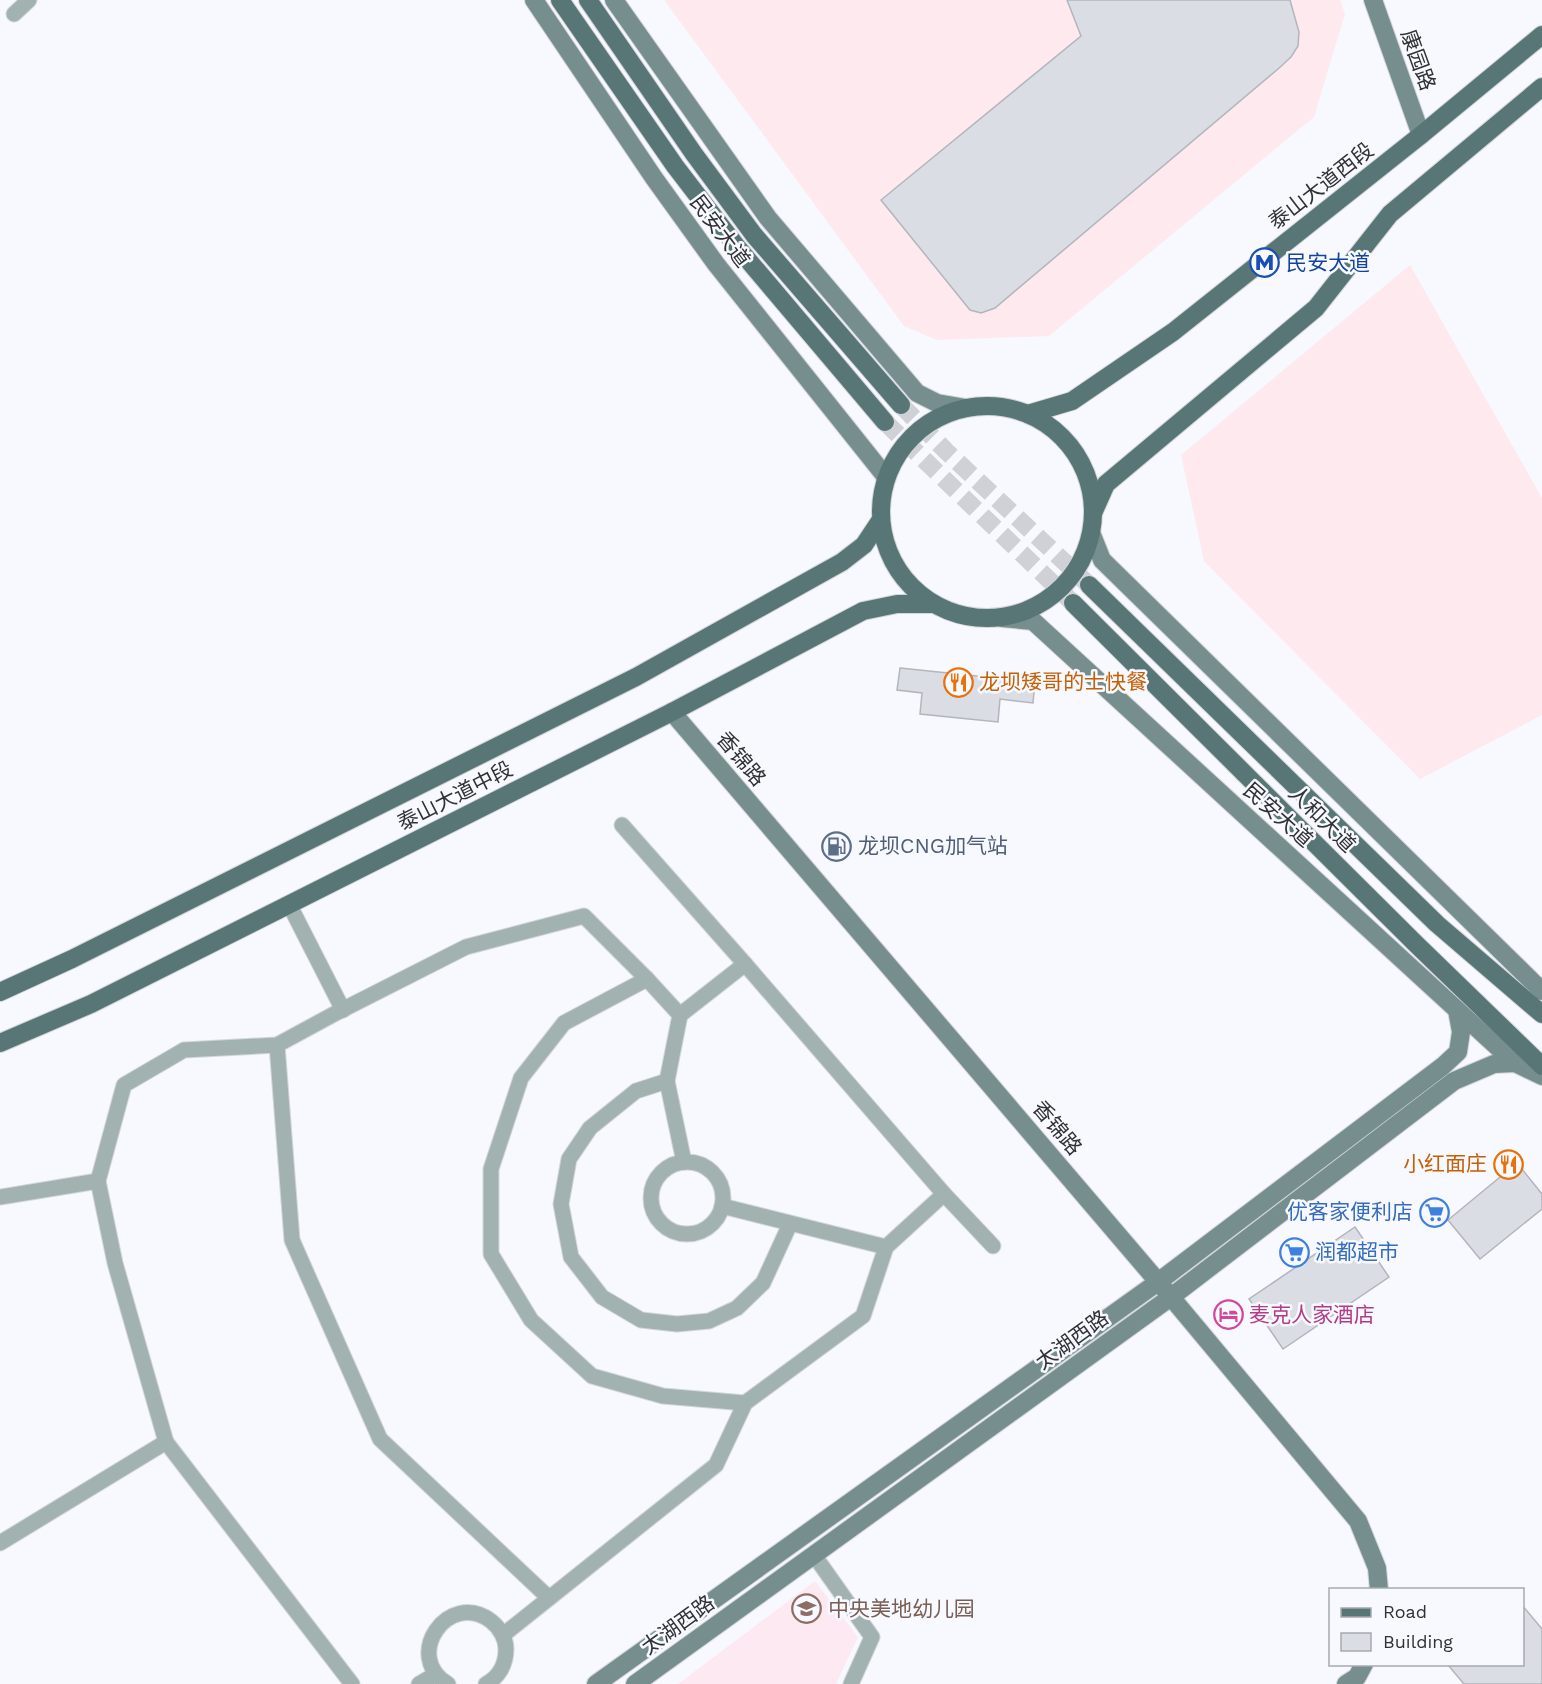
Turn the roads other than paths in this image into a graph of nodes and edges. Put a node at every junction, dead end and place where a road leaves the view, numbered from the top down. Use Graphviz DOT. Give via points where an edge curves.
graph roads {
  1 [pos="29,0"];
  2 [pos="534,0"];
  3 [pos="560,0"];
  4 [pos="588,0"];
  5 [pos="614,0"];
  6 [pos="1372,0"];
  7 [pos="14,14"];
  8 [pos="1542,35"];
  9 [pos="1542,87"];
  10 [pos="1421,135"];
  11 [pos="901,405"];
  12 [pos="966,408"];
  13 [pos="1028,414"];
  14 [pos="885,422"];
  15 [pos="886,477"];
  16 [pos="1093,513"];
  17 [pos="880,521"];
  18 [pos="1092,535"];
  19 [pos="1089,585"];
  20 [pos="1073,603"];
  21 [pos="932,604"];
  22 [pos="1002,618"];
  23 [pos="672,712"];
  24 [pos="622,825"];
  25 [pos="289,904"];
  26 [pos="745,964"];
  27 [pos="1534,977"];
  28 [pos="647,979"];
  29 [pos="1542,991"];
  30 [pos="0,992"];
  31 [pos="342,1010"];
  32 [pos="1457,1010"];
  33 [pos="1542,1014"];
  34 [pos="680,1015"];
  35 [pos="0,1043"];
  36 [pos="277,1045"];
  37 [pos="1515,1063"];
  38 [pos="1542,1066"];
  39 [pos="1542,1077"];
  40 [pos="667,1081"];
  41 [pos="684,1162"];
  42 [pos="98,1181"];
  43 [pos="944,1194"];
  44 [pos="0,1197"];
  45 [pos="722,1206"];
  46 [pos="790,1224"];
  47 [pos="993,1246"];
  48 [pos="886,1247"];
  49 [pos="1158,1282"];
  50 [pos="1171,1297"];
  51 [pos="745,1403"];
  52 [pos="166,1442"];
  53 [pos="0,1543"];
  54 [pos="814,1555"];
  55 [pos="1378,1588"];
  56 [pos="549,1598"];
  57 [pos="503,1635"];
  58 [pos="1363,1666"];
  59 [pos="505,1678"];
  60 [pos="442,1679"];
  61 [pos="352,1684"];
  62 [pos="419,1684"];
  63 [pos="486,1684"];
  64 [pos="596,1684"];
  65 [pos="634,1684"];
  66 [pos="851,1684"];
  67 [pos="1346,1684"];
  1 -- 7 [label="street"];
  2 -- 15 [label="main road, 民安大道" via="709,255"];
  3 -- 14 [label="main road, 民安大道" via="737,247"];
  4 -- 11 [label="main road, 民安大道" via="754,235"];
  5 -- 12 [label="main road" via="768,219 917,393 937,403"];
  6 -- 10 [label="main road, 康园路"];
  8 -- 10 [label="main road, 泰山大道西段"];
  9 -- 16 [label="main road" via="1390,214 1316,308 1106,483"];
  10 -- 13 [label="main road, 泰山大道西段" via="1173,332 1072,401"];
  12 -- 13 [label="main road" via="998,406"];
  12 -- 15 [label="main road" via="926,425 895,457"];
  13 -- 16 [label="main road" via="1055,430 1078,457 1091,490"];
  15 -- 17 [label="main road"];
  16 -- 18 [label="main road"];
  17 -- 21 [label="main road" via="893,563 905,581"];
  17 -- 30 [label="main road, 泰山大道中段" via="864,545 842,562 636,677 72,960"];
  18 -- 22 [label="main road" via="1072,577 1055,593 1036,606"];
  18 -- 27 [label="main road" via="1102,560"];
  19 -- 33 [label="main road, 人和大道" via="1437,924"];
  20 -- 38 [label="main road, 人和大道"];
  21 -- 22 [label="main road" via="966,617"];
  21 -- 23 [label="main road, 泰山大道中段" via="897,604 863,611"];
  22 -- 32 [label="main road, 民安大道" via="1033,621"];
  23 -- 25 [label="main road, 泰山大道中段"];
  23 -- 49 [label="main road, 香锦路"];
  24 -- 26 [label="street"];
  25 -- 31 [label="street"];
  25 -- 35 [label="main road, 泰山大道中段" via="91,1004"];
  26 -- 34 [label="street"];
  26 -- 43 [label="street"];
  27 -- 29 [label="main road"];
  28 -- 31 [label="street" via="584,916 465,947"];
  28 -- 34 [label="street"];
  28 -- 51 [label="street" via="564,1023 521,1078 491,1169 491,1254 531,1320 592,1376 663,1396"];
  31 -- 36 [label="street"];
  32 -- 37 [label="main road, 民安大道"];
  32 -- 49 [label="main road, 太湖西路" via="1461,1032 1458,1052 1443,1066"];
  34 -- 40 [label="street"];
  36 -- 42 [label="street" via="184,1050 124,1085"];
  36 -- 56 [label="street" via="292,1240 380,1439"];
  37 -- 39 [label="main road"];
  37 -- 50 [label="main road, 太湖西路" via="1494,1064 1454,1081"];
  40 -- 41 [label="street"];
  40 -- 46 [label="street" via="636,1091 599,1120 569,1159 561,1204 571,1257 602,1297 641,1320 677,1324 709,1321 737,1308 762,1283"];
  41 -- 45 [label="street" via="706,1167 714,1174 723,1195"];
  41 -- 45 [label="street" via="673,1165 656,1180 652,1202 661,1222 680,1233 701,1231 718,1217"];
  42 -- 44 [label="street"];
  42 -- 52 [label="street" via="115,1263"];
  43 -- 47 [label="street"];
  43 -- 48 [label="street"];
  45 -- 46 [label="street"];
  46 -- 48 [label="street"];
  48 -- 51 [label="street" via="863,1316"];
  49 -- 50 [label="main road, 香锦路"];
  49 -- 64 [label="main road, 太湖西路"];
  50 -- 54 [label="main road, 太湖西路"];
  50 -- 55 [label="main road, 香锦路" via="1358,1521 1377,1568"];
  51 -- 56 [label="street" via="716,1465"];
  52 -- 53 [label="street"];
  52 -- 61 [label="street"];
  54 -- 65 [label="main road, 太湖西路"];
  54 -- 66 [label="street" via="872,1637"];
  56 -- 57 [label="street"];
  57 -- 59 [label="street"];
  57 -- 60 [label="street" via="495,1624 473,1613 448,1618 431,1637 429,1649 430,1662"];
  58 -- 67 [label="main road" via="1357,1677"];
  59 -- 63 [label="street"];
  60 -- 62 [label="street"];
}
